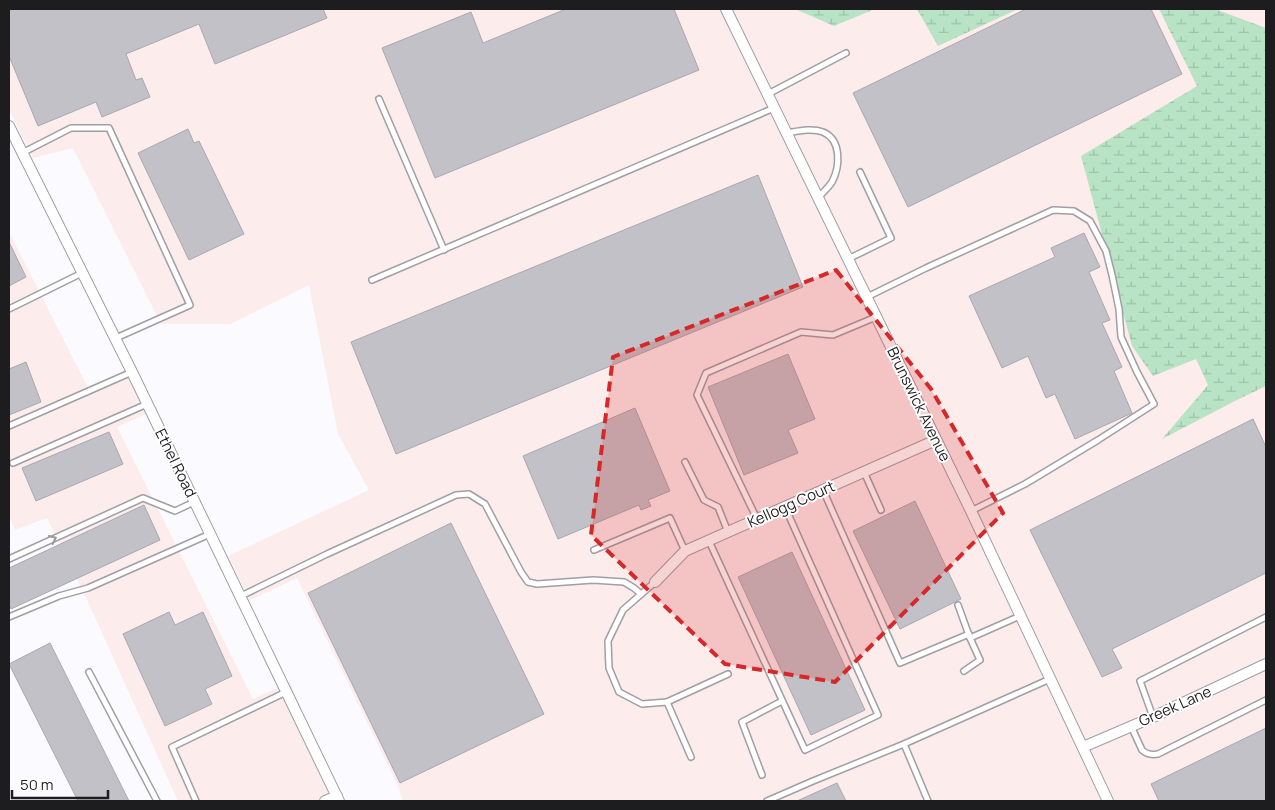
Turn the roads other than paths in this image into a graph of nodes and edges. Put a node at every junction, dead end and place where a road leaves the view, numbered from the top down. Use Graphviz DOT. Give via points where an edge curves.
graph roads {
  1 [pos="726,9"];
  2 [pos="846,53"];
  3 [pos="768,94"];
  4 [pos="378,99"];
  5 [pos="775,108"];
  6 [pos="9,126"];
  7 [pos="787,134"];
  8 [pos="22,153"];
  9 [pos="860,172"];
  10 [pos="818,197"];
  11 [pos="444,250"];
  12 [pos="848,259"];
  13 [pos="82,272"];
  14 [pos="372,280"];
  15 [pos="867,297"];
  16 [pos="9,309"];
  17 [pos="876,317"];
  18 [pos="115,339"];
  19 [pos="132,372"];
  20 [pos="148,404"];
  21 [pos="9,426"];
  22 [pos="936,440"];
  23 [pos="685,462"];
  24 [pos="13,463"];
  25 [pos="864,472"];
  26 [pos="823,490"];
  27 [pos="194,502"];
  28 [pos="785,507"];
  29 [pos="881,510"];
  30 [pos="971,511"];
  31 [pos="758,519"];
  32 [pos="728,532"];
  33 [pos="210,534"];
  34 [pos="709,541"];
  35 [pos="594,550"];
  36 [pos="685,551"];
  37 [pos="9,559"];
  38 [pos="655,582"];
  39 [pos="642,594"];
  40 [pos="240,596"];
  41 [pos="958,605"];
  42 [pos="1020,616"];
  43 [pos="9,617"];
  44 [pos="1266,617"];
  45 [pos="969,636"];
  46 [pos="1266,664"];
  47 [pos="964,671"];
  48 [pos="89,672"];
  49 [pos="728,674"];
  50 [pos="1050,679"];
  51 [pos="286,692"];
  52 [pos="1266,700"];
  53 [pos="782,701"];
  54 [pos="667,702"];
  55 [pos="1153,717"];
  56 [pos="1131,726"];
  57 [pos="904,744"];
  58 [pos="1083,747"];
  59 [pos="692,757"];
  60 [pos="762,775"];
  61 [pos="338,799"];
  62 [pos="157,801"];
  63 [pos="196,801"];
  64 [pos="325,801"];
  65 [pos="767,801"];
  66 [pos="928,801"];
  67 [pos="1108,801"];
  1 -- 3 [label="street, Brunswick Avenue"];
  2 -- 3 [label="lane"];
  3 -- 5 [label="street, Brunswick Avenue"];
  4 -- 11 [label="lane"];
  5 -- 7 [label="street, Brunswick Avenue"];
  5 -- 11 [label="lane"];
  6 -- 8 [label="street, Ethel Road"];
  7 -- 10 [label="street, Brunswick Avenue"];
  7 -- 10 [label="lane" via="811,130 822,132 835,145 838,165 829,186"];
  8 -- 13 [label="street, Ethel Road"];
  8 -- 18 [label="lane" via="71,128 109,128 190,305"];
  9 -- 12 [label="lane" via="891,238"];
  10 -- 12 [label="street, Brunswick Avenue"];
  11 -- 14 [label="lane"];
  12 -- 15 [label="street, Brunswick Avenue"];
  13 -- 16 [label="lane"];
  13 -- 18 [label="street, Ethel Road"];
  15 -- 17 [label="street, Brunswick Avenue"];
  15 -- 30 [label="lane" via="1053,210 1074,211 1090,221 1106,251 1119,310 1121,337 1154,404 1025,484"];
  17 -- 22 [label="street, Brunswick Avenue"];
  17 -- 31 [label="lane" via="833,335 800,332 706,373 697,395"];
  18 -- 19 [label="street, Ethel Road"];
  19 -- 20 [label="street, Ethel Road"];
  19 -- 21 [label="lane"];
  20 -- 24 [label="lane"];
  20 -- 27 [label="street, Ethel Road"];
  22 -- 25 [label="street, Kellogg Court"];
  22 -- 30 [label="street, Brunswick Avenue"];
  23 -- 32 [label="lane" via="704,500 718,507"];
  25 -- 26 [label="street, Kellogg Court"];
  25 -- 29 [label="lane"];
  26 -- 28 [label="street, Kellogg Court"];
  26 -- 45 [label="lane" via="900,663"];
  27 -- 33 [label="street, Ethel Road"];
  37 -- 27 [label="lane, one-way" via="143,498 175,510"];
  28 -- 31 [label="street, Kellogg Court"];
  28 -- 53 [label="lane" via="878,715 805,750"];
  30 -- 42 [label="street, Brunswick Avenue"];
  31 -- 32 [label="street, Kellogg Court"];
  32 -- 34 [label="street, Kellogg Court"];
  33 -- 40 [label="street, Ethel Road"];
  33 -- 43 [label="lane" via="88,588"];
  34 -- 36 [label="street, Kellogg Court"];
  34 -- 53 [label="lane"];
  35 -- 36 [label="lane" via="670,518"];
  36 -- 38 [label="street, Kellogg Court"];
  38 -- 39 [label="lane"];
  39 -- 40 [label="lane" via="624,582 528,582 486,504 469,494 456,495"];
  39 -- 54 [label="lane" via="623,610 608,641 609,668 619,692 642,704"];
  40 -- 51 [label="street, Ethel Road"];
  41 -- 45 [label="lane"];
  42 -- 45 [label="lane"];
  42 -- 50 [label="street, Brunswick Avenue"];
  44 -- 55 [label="lane" via="1140,681"];
  45 -- 47 [label="lane" via="980,660"];
  46 -- 55 [label="street, Greek Lane"];
  48 -- 62 [label="lane"];
  49 -- 54 [label="lane"];
  50 -- 57 [label="lane"];
  50 -- 58 [label="street, Brunswick Avenue"];
  51 -- 61 [label="street, Ethel Road"];
  51 -- 63 [label="lane" via="172,748"];
  52 -- 56 [label="lane" via="1158,754 1151,755 1142,750"];
  53 -- 60 [label="lane" via="742,722"];
  54 -- 59 [label="lane"];
  55 -- 56 [label="street, Greek Lane"];
  56 -- 58 [label="street, Greek Lane"];
  57 -- 65 [label="lane"];
  57 -- 66 [label="lane"];
  58 -- 67 [label="street, Brunswick Avenue"];
  61 -- 64 [label="street"];
}
